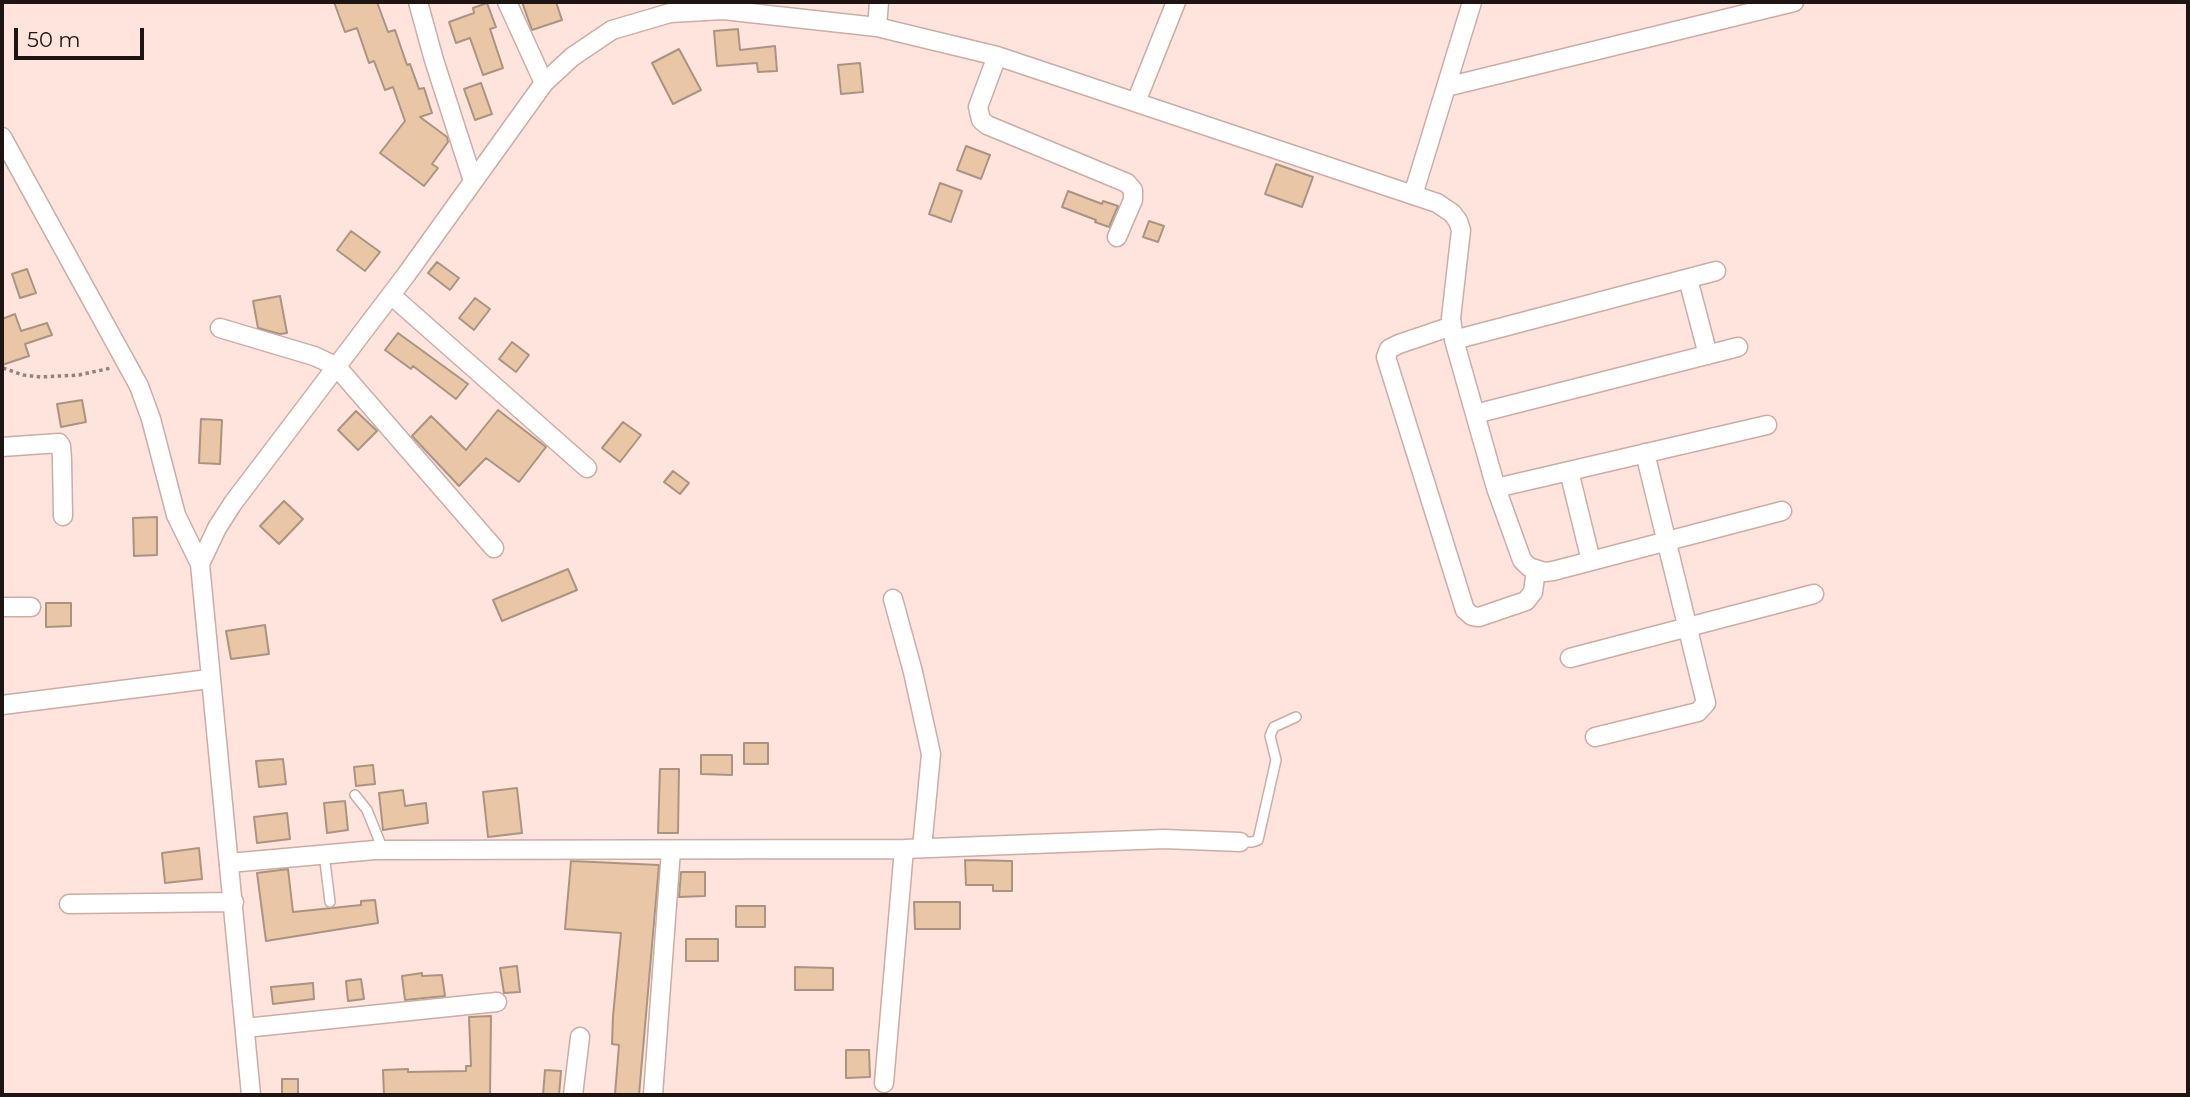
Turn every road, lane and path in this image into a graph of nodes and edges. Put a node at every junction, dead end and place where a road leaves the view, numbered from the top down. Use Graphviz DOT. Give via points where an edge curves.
graph roads {
  1 [pos="418,2"];
  2 [pos="507,2"];
  3 [pos="879,2"];
  4 [pos="1176,2"];
  5 [pos="1472,2"];
  6 [pos="1794,2"];
  7 [pos="877,27"];
  8 [pos="997,56"];
  9 [pos="544,83"];
  10 [pos="1446,88"];
  11 [pos="1136,102"];
  12 [pos="2,137"];
  13 [pos="473,181"];
  14 [pos="1413,195"];
  15 [pos="1116,237"];
  16 [pos="1716,271"];
  17 [pos="1688,278"];
  18 [pos="391,295"];
  19 [pos="220,328"];
  20 [pos="1453,333"];
  21 [pos="1738,347"];
  22 [pos="1709,355"];
  23 [pos="128,363"];
  24 [pos="336,366"];
  25 [pos="3,368"];
  26 [pos="1475,414"];
  27 [pos="1767,425"];
  28 [pos="2,447"];
  29 [pos="1645,453"];
  30 [pos="587,468"];
  31 [pos="1570,471"];
  32 [pos="1496,488"];
  33 [pos="1782,511"];
  34 [pos="64,516"];
  35 [pos="1668,541"];
  36 [pos="494,548"];
  37 [pos="1591,561"];
  38 [pos="200,564"];
  39 [pos="1536,570"];
  40 [pos="1814,594"];
  41 [pos="892,599"];
  42 [pos="2,607"];
  43 [pos="31,607"];
  44 [pos="1688,626"];
  45 [pos="1570,658"];
  46 [pos="209,679"];
  47 [pos="2,705"];
  48 [pos="1296,718"];
  49 [pos="1595,737"];
  50 [pos="355,795"];
  51 [pos="1240,842"];
  52 [pos="913,849"];
  53 [pos="383,850"];
  54 [pos="671,850"];
  55 [pos="324,854"];
  56 [pos="229,863"];
  57 [pos="234,902"];
  58 [pos="330,902"];
  59 [pos="69,904"];
  60 [pos="497,1002"];
  61 [pos="245,1028"];
  62 [pos="580,1037"];
  63 [pos="884,1083"];
  64 [pos="251,1095"];
  65 [pos="573,1095"];
  66 [pos="653,1095"];
  1 -- 13 [label="street"];
  2 -- 9 [label="street"];
  3 -- 7 [label="street"];
  4 -- 11 [label="street"];
  5 -- 10 [label="street"];
  6 -- 10 [label="street"];
  7 -- 8 [label="street"];
  7 -- 9 [label="street" via="723,10 670,13 612,30"];
  8 -- 11 [label="street"];
  8 -- 15 [label="street" via="978,107 981,120 1127,183 1133,201"];
  9 -- 13 [label="street"];
  10 -- 14 [label="street"];
  11 -- 14 [label="street"];
  12 -- 23 [label="street"];
  13 -- 18 [label="street"];
  14 -- 20 [label="street" via="1437,203 1458,221 1461,239"];
  16 -- 17 [label="street"];
  17 -- 20 [label="street"];
  17 -- 22 [label="street"];
  18 -- 24 [label="street"];
  18 -- 30 [label="street"];
  19 -- 24 [label="street"];
  20 -- 26 [label="street"];
  20 -- 39 [label="street" via="1399,344 1389,349 1387,357 1465,610 1479,617 1526,601 1533,592"];
  21 -- 22 [label="street"];
  22 -- 26 [label="street"];
  23 -- 25 [label="path" via="96,372 41,377"];
  23 -- 38 [label="street" via="146,403 176,515"];
  24 -- 36 [label="street"];
  24 -- 38 [label="street" via="233,503"];
  26 -- 32 [label="street"];
  27 -- 29 [label="street"];
  28 -- 34 [label="street" via="59,443"];
  29 -- 31 [label="street"];
  29 -- 35 [label="street"];
  31 -- 32 [label="street"];
  31 -- 37 [label="street"];
  32 -- 39 [label="street" via="1522,560"];
  33 -- 35 [label="street"];
  35 -- 37 [label="street"];
  35 -- 44 [label="street"];
  37 -- 39 [label="street" via="1553,571"];
  38 -- 46 [label="street"];
  40 -- 44 [label="street"];
  41 -- 52 [label="street" via="931,754"];
  42 -- 43 [label="street"];
  44 -- 45 [label="street"];
  44 -- 49 [label="street" via="1706,703 1698,712"];
  46 -- 47 [label="street"];
  46 -- 56 [label="street"];
  48 -- 51 [label="lane" via="1272,731 1276,760 1258,840"];
  50 -- 53 [label="lane" via="367,810"];
  51 -- 52 [label="street" via="1164,839"];
  52 -- 54 [label="street"];
  52 -- 63 [label="street"];
  53 -- 54 [label="street"];
  53 -- 55 [label="street"];
  54 -- 66 [label="street"];
  55 -- 56 [label="street"];
  55 -- 58 [label="lane"];
  56 -- 57 [label="street"];
  57 -- 59 [label="street"];
  57 -- 61 [label="street"];
  60 -- 61 [label="street"];
  61 -- 64 [label="street"];
  62 -- 65 [label="street"];
}
